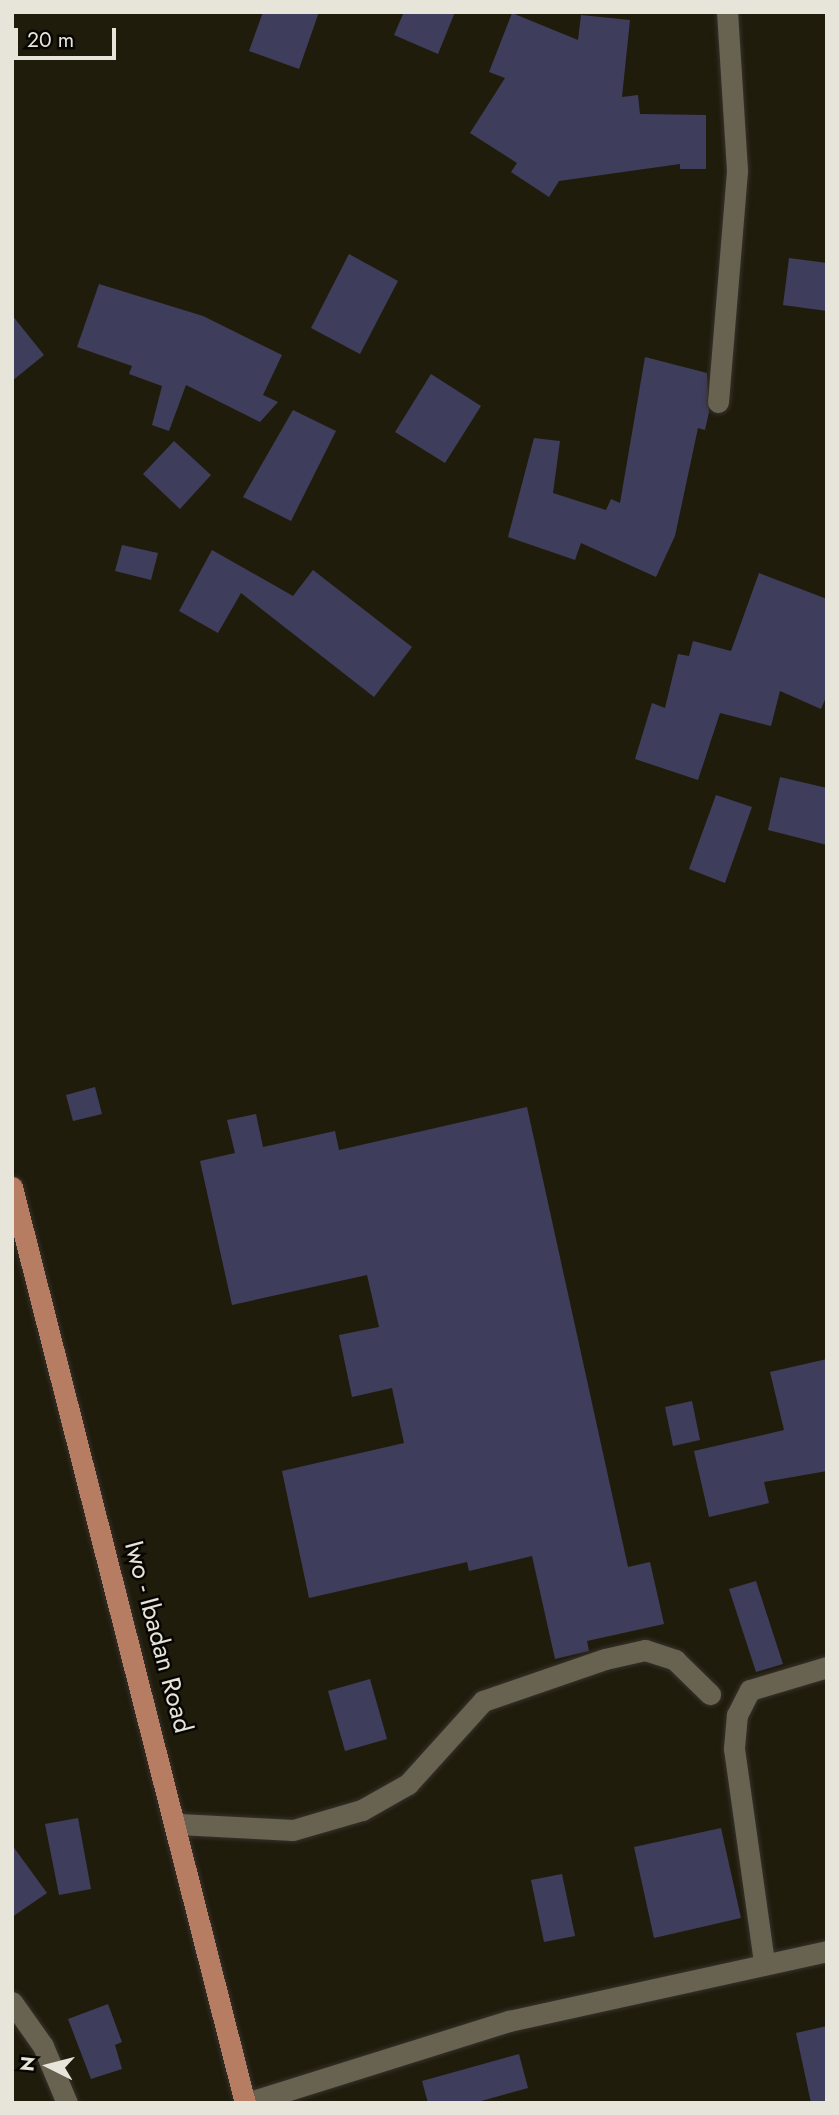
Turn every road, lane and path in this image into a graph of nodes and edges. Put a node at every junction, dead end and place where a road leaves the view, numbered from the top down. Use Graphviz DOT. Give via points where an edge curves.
graph roads {
  1 [pos="727,12"];
  2 [pos="718,402"];
  3 [pos="12,1186"];
  4 [pos="827,1667"];
  5 [pos="710,1694"];
  6 [pos="179,1824"];
  7 [pos="827,1951"];
  8 [pos="764,1962"];
  9 [pos="12,2002"];
  10 [pos="67,2103"];
  11 [pos="246,2103"];
  1 -- 2 [label="street" via="737,170"];
  3 -- 6 [label="main road, Iwo - Ibadan Road"];
  4 -- 8 [label="street" via="750,1690 737,1715 734,1748"];
  5 -- 6 [label="street" via="675,1660 645,1650 605,1659 484,1701 408,1784 362,1810 293,1830"];
  6 -- 11 [label="main road, Iwo - Ibadan Road"];
  7 -- 8 [label="street"];
  8 -- 11 [label="street" via="509,2021"];
  9 -- 10 [label="street" via="43,2046"];
}
